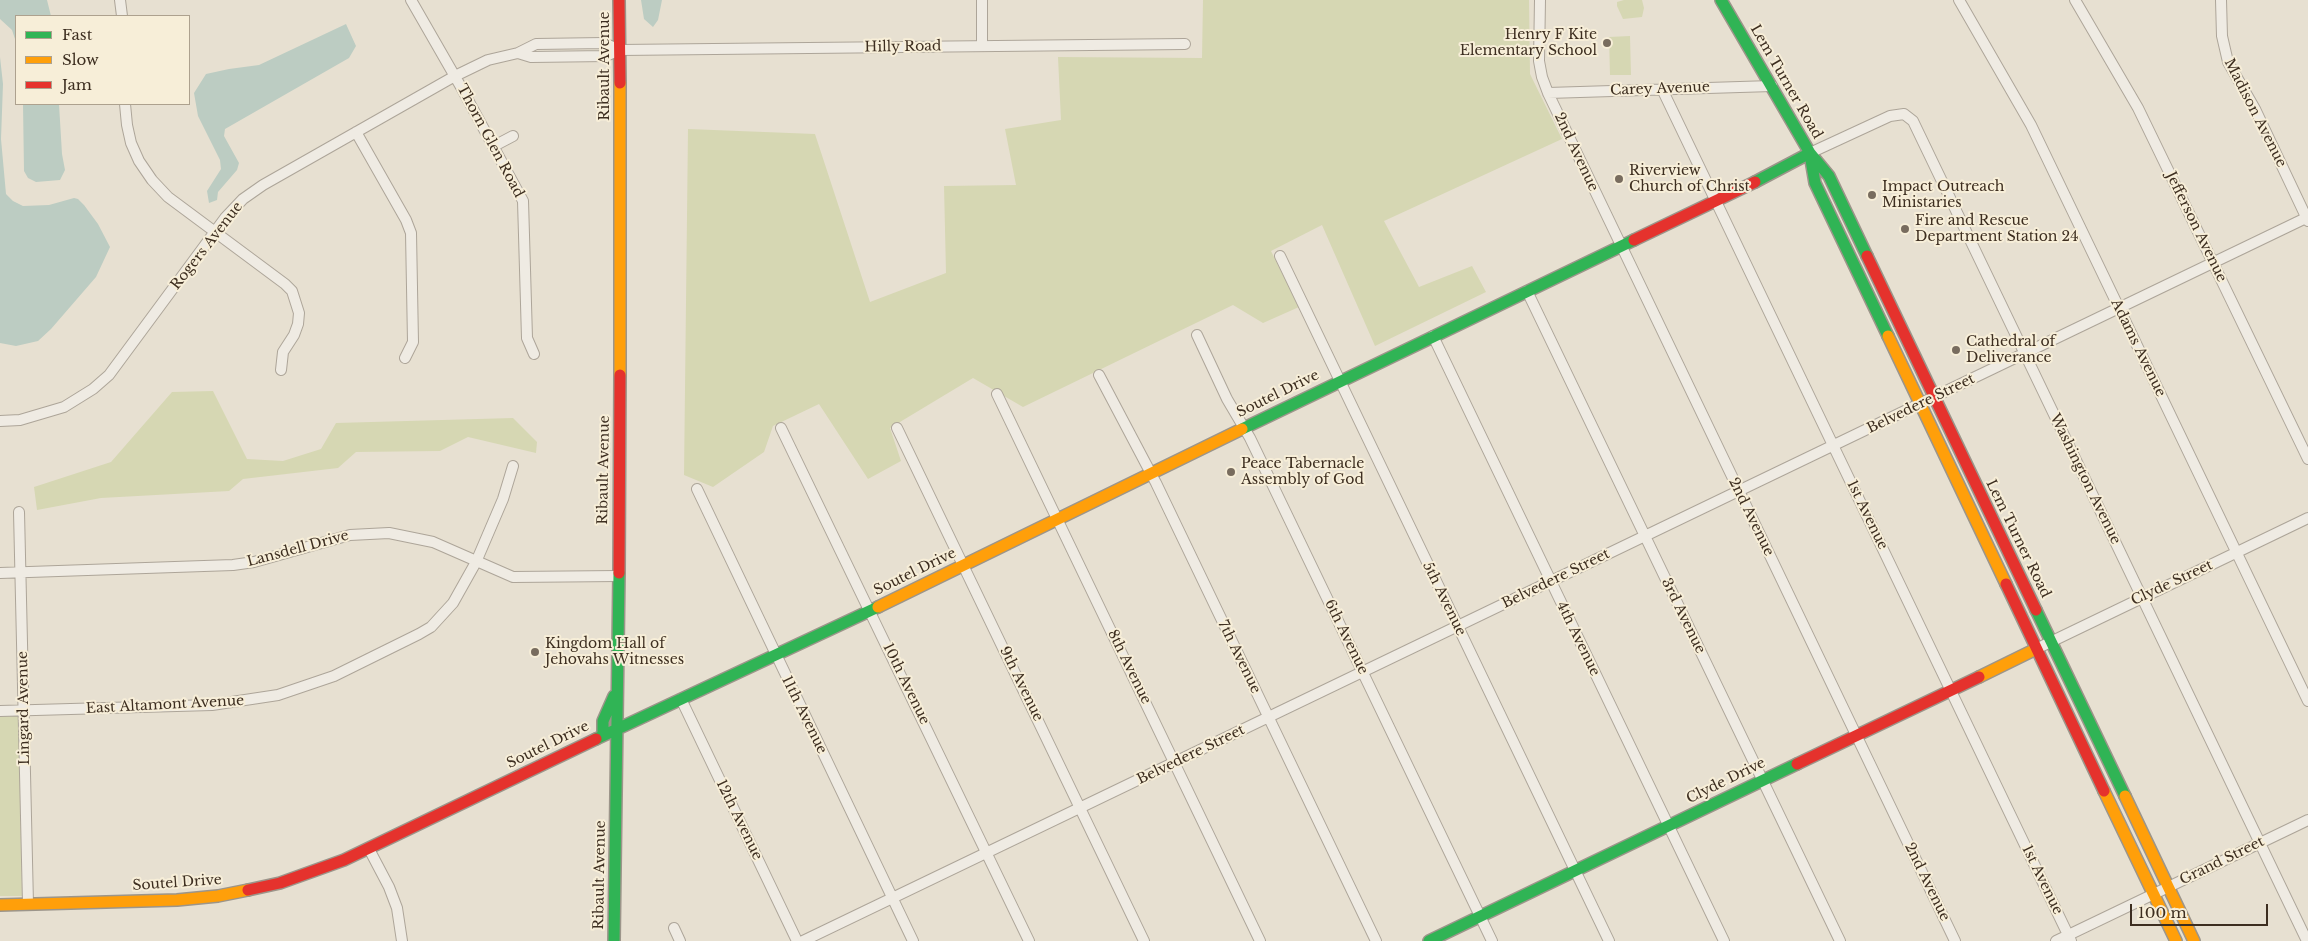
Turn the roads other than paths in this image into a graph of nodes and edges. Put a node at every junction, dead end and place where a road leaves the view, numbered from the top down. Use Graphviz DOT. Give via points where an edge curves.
graph roads {
  1 [pos="120,0"];
  2 [pos="411,0"];
  3 [pos="619,0"];
  4 [pos="982,0"];
  5 [pos="1540,0"];
  6 [pos="1720,0"];
  7 [pos="1959,0"];
  8 [pos="2075,0"];
  9 [pos="2221,0"];
  10 [pos="122,15"];
  11 [pos="1186,44"];
  12 [pos="982,46"];
  13 [pos="620,50"];
  14 [pos="455,76"];
  15 [pos="1772,86"];
  16 [pos="1662,89"];
  17 [pos="1548,93"];
  18 [pos="125,105"];
  19 [pos="356,132"];
  20 [pos="513,136"];
  21 [pos="494,146"];
  22 [pos="1810,153"];
  23 [pos="1715,200"];
  24 [pos="2307,219"];
  25 [pos="215,232"];
  26 [pos="1621,246"];
  27 [pos="1280,256"];
  28 [pos="2212,263"];
  29 [pos="1527,291"];
  30 [pos="2119,308"];
  31 [pos="1197,335"];
  32 [pos="1433,336"];
  33 [pos="534,354"];
  34 [pos="2025,354"];
  35 [pos="405,358"];
  36 [pos="281,370"];
  37 [pos="1099,375"];
  38 [pos="1340,381"];
  39 [pos="998,394"];
  40 [pos="1934,398"];
  41 [pos="1920,405"];
  42 [pos="0,421"];
  43 [pos="1244,427"];
  44 [pos="781,428"];
  45 [pos="897,428"];
  46 [pos="1833,446"];
  47 [pos="2308,459"];
  48 [pos="513,466"];
  49 [pos="1150,473"];
  50 [pos="697,489"];
  51 [pos="1739,491"];
  52 [pos="19,512"];
  53 [pos="1056,518"];
  54 [pos="2308,518"];
  55 [pos="1644,536"];
  56 [pos="2237,553"];
  57 [pos="476,562"];
  58 [pos="965,565"];
  59 [pos="0,573"];
  60 [pos="20,573"];
  61 [pos="618,576"];
  62 [pos="1550,581"];
  63 [pos="2142,598"];
  64 [pos="869,611"];
  65 [pos="1457,627"];
  66 [pos="2051,642"];
  67 [pos="2036,649"];
  68 [pos="776,656"];
  69 [pos="1362,672"];
  70 [pos="617,688"];
  71 [pos="1951,690"];
  72 [pos="681,698"];
  73 [pos="2308,701"];
  74 [pos="24,710"];
  75 [pos="0,711"];
  76 [pos="1268,717"];
  77 [pos="618,728"];
  78 [pos="603,735"];
  79 [pos="1856,736"];
  80 [pos="1175,763"];
  81 [pos="1762,781"];
  82 [pos="1080,808"];
  83 [pos="2308,820"];
  84 [pos="1668,826"];
  85 [pos="2261,843"];
  86 [pos="368,849"];
  87 [pos="987,853"];
  88 [pos="1575,870"];
  89 [pos="2168,887"];
  90 [pos="2154,894"];
  91 [pos="892,898"];
  92 [pos="28,904"];
  93 [pos="0,905"];
  94 [pos="1480,916"];
  95 [pos="674,928"];
  96 [pos="2070,938"];
  97 [pos="402,941"];
  98 [pos="614,941"];
  99 [pos="680,941"];
  100 [pos="797,941"];
  101 [pos="803,941"];
  102 [pos="912,941"];
  103 [pos="1030,941"];
  104 [pos="1144,941"];
  105 [pos="1260,941"];
  106 [pos="1376,941"];
  107 [pos="1429,941"];
  108 [pos="1492,941"];
  109 [pos="1608,941"];
  110 [pos="1724,941"];
  111 [pos="1840,941"];
  112 [pos="1955,941"];
  113 [pos="2056,941"];
  114 [pos="2176,941"];
  115 [pos="2194,941"];
  116 [pos="2307,941"];
  1 -- 10 [label="street"];
  2 -- 14 [label="street, Thorn Glen Road"];
  3 -- 13 [label="main road, Ribault Avenue"];
  4 -- 12 [label="street"];
  5 -- 17 [label="street, 2nd Avenue" via="1539,61"];
  6 -- 15 [label="main road, Lem Turner Road"];
  7 -- 30 [label="street, Adams Avenue" via="2031,126"];
  8 -- 28 [label="street, Jefferson Avenue" via="2138,108"];
  9 -- 24 [label="street, Madison Avenue" via="2222,36 2228,62 2255,109"];
  11 -- 12 [label="street, Hilly Road"];
  12 -- 13 [label="street, Hilly Road"];
  13 -- 14 [label="street, Rogers Avenue" via="604,43 536,44 488,60"];
  13 -- 61 [label="main road, Ribault Avenue"];
  14 -- 19 [label="street, Rogers Avenue"];
  14 -- 21 [label="street, Thorn Glen Road"];
  15 -- 16 [label="street, Carey Avenue"];
  15 -- 22 [label="main road, Lem Turner Road"];
  16 -- 17 [label="street, Carey Avenue"];
  16 -- 23 [label="street, 1st Avenue"];
  17 -- 26 [label="street, 2nd Avenue"];
  18 -- 25 [label="street" via="131,143 152,180 168,197"];
  19 -- 25 [label="street, Rogers Avenue" via="243,199"];
  19 -- 35 [label="street" via="411,233 413,342"];
  20 -- 21 [label="street"];
  21 -- 33 [label="street, Thorn Glen Road" via="523,201 527,338"];
  22 -- 23 [label="main road, Soutel Drive"];
  22 -- 34 [label="street, Washington Avenue" via="1890,116 1909,116"];
  22 -- 40 [label="main road, Lem Turner Road" via="1829,176"];
  22 -- 41 [label="main road, Lem Turner Road" via="1815,183"];
  23 -- 26 [label="main road, Soutel Drive"];
  23 -- 46 [label="street, 1st Avenue"];
  24 -- 28 [label="street, Belvedere Street"];
  25 -- 36 [label="street" via="285,284 297,301 298,324 283,352"];
  25 -- 42 [label="street, Rogers Avenue" via="123,358 103,380 64,407 20,420"];
  26 -- 29 [label="main road, Soutel Drive"];
  26 -- 51 [label="street, 2nd Avenue"];
  27 -- 38 [label="street, 5th Avenue"];
  28 -- 30 [label="street, Belvedere Street"];
  28 -- 47 [label="street, Jefferson Avenue"];
  29 -- 32 [label="main road, Soutel Drive"];
  29 -- 55 [label="street, 3rd Avenue"];
  30 -- 34 [label="street, Belvedere Street"];
  30 -- 56 [label="street, Adams Avenue"];
  31 -- 43 [label="street, 6th Avenue"];
  32 -- 38 [label="main road, Soutel Drive"];
  32 -- 62 [label="street, 4th Avenue"];
  34 -- 40 [label="street, Belvedere Street"];
  34 -- 63 [label="street, Washington Avenue"];
  37 -- 49 [label="street, 7th Avenue"];
  38 -- 43 [label="main road, Soutel Drive"];
  38 -- 65 [label="street, 5th Avenue"];
  39 -- 53 [label="street, 8th Avenue"];
  40 -- 41 [label="street, Belvedere Street"];
  40 -- 66 [label="main road, Lem Turner Road"];
  41 -- 46 [label="street, Belvedere Street"];
  41 -- 67 [label="main road, Lem Turner Road"];
  43 -- 49 [label="main road, Soutel Drive"];
  43 -- 69 [label="street, 6th Avenue"];
  44 -- 64 [label="street, 10th Avenue"];
  45 -- 58 [label="street, 9th Avenue"];
  46 -- 51 [label="street, Belvedere Street"];
  46 -- 71 [label="street, 1st Avenue"];
  48 -- 57 [label="street, East Altamont Avenue" via="503,499"];
  49 -- 53 [label="main road, Soutel Drive"];
  49 -- 76 [label="street, 7th Avenue"];
  50 -- 68 [label="street, 11th Avenue"];
  51 -- 55 [label="street, Belvedere Street"];
  51 -- 79 [label="street, 2nd Avenue"];
  52 -- 60 [label="street, Lingard Avenue"];
  53 -- 58 [label="main road, Soutel Drive"];
  53 -- 80 [label="street, 8th Avenue"];
  54 -- 56 [label="street, Clyde Street"];
  55 -- 62 [label="street, Belvedere Street"];
  55 -- 81 [label="street, 3rd Avenue"];
  56 -- 63 [label="street, Clyde Street"];
  56 -- 73 [label="street, Adams Avenue"];
  57 -- 60 [label="street, Lansdell Drive" via="433,542 408,535 365,533 234,565"];
  57 -- 61 [label="street, Lansdell Drive" via="513,577"];
  57 -- 74 [label="street, East Altamont Avenue" via="453,604 431,627 334,676 306,686 247,701 212,705"];
  58 -- 64 [label="main road, Soutel Drive"];
  58 -- 82 [label="street, 9th Avenue"];
  59 -- 60 [label="street, Lansdell Drive"];
  60 -- 74 [label="street, Lingard Avenue"];
  61 -- 70 [label="main road, Ribault Avenue"];
  62 -- 65 [label="street, Belvedere Street"];
  62 -- 84 [label="street, 4th Avenue"];
  63 -- 66 [label="street, Clyde Street"];
  63 -- 85 [label="street, Washington Avenue"];
  64 -- 68 [label="main road, Soutel Drive"];
  64 -- 87 [label="street, 10th Avenue"];
  65 -- 69 [label="street, Belvedere Street"];
  65 -- 88 [label="street, 5th Avenue"];
  66 -- 67 [label="street, Clyde Street"];
  66 -- 89 [label="main road, Lem Turner Road"];
  67 -- 71 [label="main road, Clyde Drive"];
  67 -- 90 [label="main road, Lem Turner Road"];
  68 -- 72 [label="main road, Soutel Drive"];
  68 -- 91 [label="street, 11th Avenue"];
  69 -- 76 [label="street, Belvedere Street"];
  69 -- 94 [label="street, 6th Avenue"];
  70 -- 77 [label="main road, Ribault Avenue"];
  70 -- 78 [label="main road" via="603,721"];
  71 -- 79 [label="main road, Clyde Drive"];
  71 -- 96 [label="street, 1st Avenue"];
  72 -- 77 [label="main road, Soutel Drive"];
  72 -- 100 [label="street, 12th Avenue"];
  74 -- 75 [label="street, East Altamont Avenue"];
  74 -- 92 [label="street, Lingard Avenue"];
  76 -- 80 [label="street, Belvedere Street"];
  76 -- 106 [label="street, 7th Avenue"];
  77 -- 78 [label="main road, Soutel Drive"];
  77 -- 98 [label="main road, Ribault Avenue"];
  78 -- 86 [label="main road, Soutel Drive"];
  79 -- 81 [label="main road, Clyde Drive"];
  79 -- 112 [label="street, 2nd Avenue"];
  80 -- 82 [label="street, Belvedere Street"];
  80 -- 105 [label="street, 8th Avenue"];
  81 -- 84 [label="main road, Clyde Drive"];
  81 -- 111 [label="street, 3rd Avenue"];
  82 -- 87 [label="street, Belvedere Street"];
  82 -- 104 [label="street, 9th Avenue"];
  83 -- 85 [label="street, Grand Street"];
  84 -- 88 [label="main road, Clyde Drive"];
  84 -- 110 [label="street, 4th Avenue"];
  85 -- 89 [label="street, Grand Street"];
  85 -- 116 [label="street, Washington Avenue"];
  86 -- 92 [label="main road, Soutel Drive" via="280,883 218,896"];
  86 -- 97 [label="street" via="390,887"];
  87 -- 91 [label="street, Belvedere Street"];
  87 -- 103 [label="street, 10th Avenue"];
  88 -- 94 [label="main road, Clyde Drive"];
  88 -- 109 [label="street, 5th Avenue"];
  89 -- 90 [label="street, Grand Street"];
  89 -- 115 [label="main road, Lem Turner Road"];
  90 -- 96 [label="street, Grand Street"];
  90 -- 114 [label="main road, Lem Turner Road"];
  91 -- 101 [label="street, Belvedere Street"];
  91 -- 102 [label="street, 11th Avenue"];
  92 -- 93 [label="main road, Soutel Drive"];
  94 -- 107 [label="main road, Clyde Drive"];
  94 -- 108 [label="street, 6th Avenue"];
  95 -- 99 [label="street"];
  96 -- 113 [label="street, Grand Street"];
}
